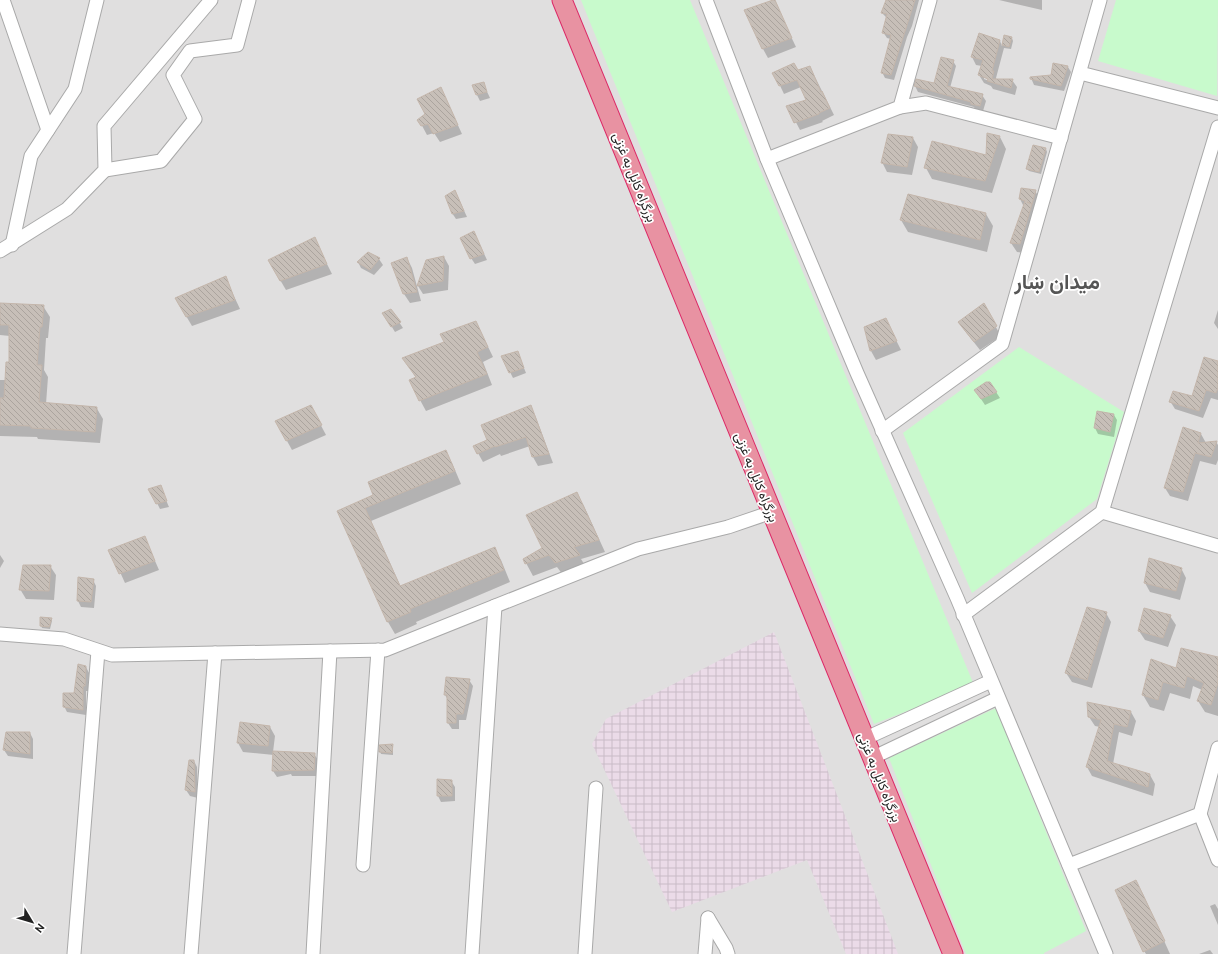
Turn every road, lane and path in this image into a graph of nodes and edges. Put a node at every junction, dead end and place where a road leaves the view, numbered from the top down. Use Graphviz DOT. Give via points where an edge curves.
graph roads {
  1 [pos="2,0"];
  2 [pos="97,0"];
  3 [pos="211,0"];
  4 [pos="249,0"];
  5 [pos="562,0"];
  6 [pos="706,0"];
  7 [pos="930,0"];
  8 [pos="1100,0"];
  9 [pos="1080,73"];
  10 [pos="900,107"];
  11 [pos="1218,108"];
  12 [pos="1218,127"];
  13 [pos="48,130"];
  14 [pos="1061,138"];
  15 [pos="767,159"];
  16 [pos="105,170"];
  17 [pos="12,245"];
  18 [pos="0,251"];
  19 [pos="882,431"];
  20 [pos="772,512"];
  21 [pos="1102,512"];
  22 [pos="1218,546"];
  23 [pos="495,606"];
  24 [pos="963,615"];
  25 [pos="0,634"];
  26 [pos="378,650"];
  27 [pos="98,651"];
  28 [pos="330,651"];
  29 [pos="215,653"];
  30 [pos="992,681"];
  31 [pos="998,698"];
  32 [pos="864,739"];
  33 [pos="1218,748"];
  34 [pos="872,758"];
  35 [pos="596,788"];
  36 [pos="1200,814"];
  37 [pos="1218,860"];
  38 [pos="363,865"];
  39 [pos="1069,865"];
  40 [pos="74,954"];
  41 [pos="191,954"];
  42 [pos="313,954"];
  43 [pos="472,954"];
  44 [pos="584,954"];
  45 [pos="705,954"];
  46 [pos="728,954"];
  47 [pos="953,954"];
  48 [pos="1106,954"];
  1 -- 13 [label="street"];
  2 -- 13 [label="street" via="75,89"];
  3 -- 16 [label="street" via="104,126"];
  4 -- 16 [label="street" via="237,45 190,51 173,75 195,119 160,161"];
  5 -- 20 [label="highway, بزرگراه کابل به غزنی"];
  6 -- 15 [label="street"];
  7 -- 10 [label="street"];
  8 -- 9 [label="street"];
  9 -- 11 [label="street"];
  9 -- 14 [label="street"];
  10 -- 14 [label="street" via="926,103"];
  10 -- 15 [label="street"];
  12 -- 21 [label="street"];
  13 -- 17 [label="street" via="31,156"];
  14 -- 19 [label="street" via="1002,344"];
  15 -- 19 [label="street"];
  16 -- 17 [label="street" via="66,209"];
  17 -- 18 [label="street"];
  19 -- 24 [label="street"];
  20 -- 23 [label="street" via="728,527 638,549"];
  20 -- 32 [label="highway, بزرگراه کابل به غزنی"];
  21 -- 22 [label="street"];
  21 -- 24 [label="street"];
  23 -- 26 [label="street" via="385,650"];
  23 -- 43 [label="street"];
  24 -- 30 [label="street"];
  25 -- 27 [label="street" via="64,639"];
  26 -- 28 [label="street"];
  26 -- 38 [label="street"];
  27 -- 29 [label="street" via="112,655"];
  27 -- 40 [label="street"];
  28 -- 29 [label="street"];
  28 -- 42 [label="street"];
  29 -- 41 [label="street"];
  30 -- 31 [label="street"];
  30 -- 32 [label="street"];
  31 -- 34 [label="street"];
  31 -- 39 [label="street"];
  32 -- 34 [label="highway, بزرگراه کابل به غزنی"];
  33 -- 36 [label="street"];
  34 -- 47 [label="highway, بزرگراه کابل به غزنی"];
  35 -- 44 [label="street"];
  36 -- 37 [label="street"];
  36 -- 39 [label="street"];
  39 -- 48 [label="street"];
  45 -- 46 [label="street" via="708,918"];
}
